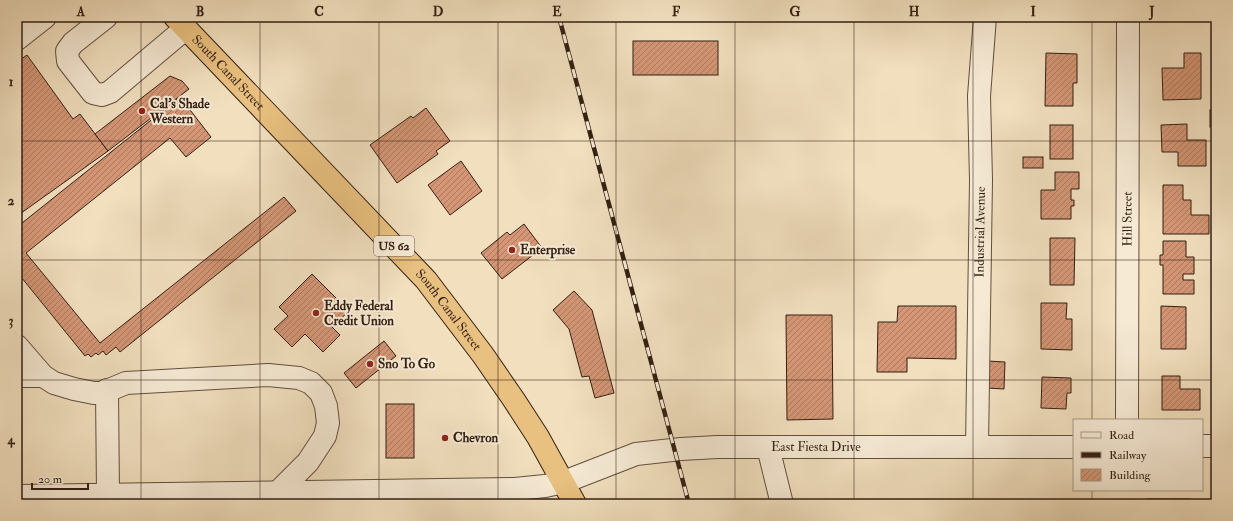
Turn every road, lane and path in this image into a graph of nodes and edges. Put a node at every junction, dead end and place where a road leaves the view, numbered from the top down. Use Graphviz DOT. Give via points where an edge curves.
graph roads {
  1 [pos="45,17"];
  2 [pos="106,17"];
  3 [pos="985,17"];
  4 [pos="1128,17"];
  5 [pos="181,23"];
  6 [pos="17,39"];
  7 [pos="17,346"];
  8 [pos="17,376"];
  9 [pos="43,376"];
  10 [pos="107,390"];
  11 [pos="1127,419"];
  12 [pos="1203,446"];
  13 [pos="1216,446"];
  14 [pos="768,447"];
  15 [pos="977,447"];
  16 [pos="1073,447"];
  17 [pos="564,482"];
  18 [pos="278,492"];
  19 [pos="108,495"];
  20 [pos="249,498"];
  21 [pos="372,498"];
  22 [pos="24,499"];
  23 [pos="131,499"];
  24 [pos="575,504"];
  25 [pos="782,504"];
  1 -- 6 [label="street"];
  2 -- 5 [label="street" via="73,43 67,51 68,61 93,93 102,96 110,92"];
  3 -- 15 [label="street, Industrial Avenue" via="979,96 981,180"];
  4 -- 11 [label="street, Hill Street"];
  5 -- 17 [label="highway, South Canal Street / US 62" via="426,280 514,400"];
  7 -- 9 [label="street"];
  8 -- 9 [label="street"];
  9 -- 10 [label="street" via="54,383 74,389 94,393"];
  10 -- 18 [label="street" via="126,383 268,375 299,378 311,383 321,393 326,406 328,422 325,436 308,462"];
  10 -- 19 [label="street"];
  12 -- 13 [label="street"];
  14 -- 15 [label="street, East Fiesta Drive"];
  14 -- 17 [label="street, East Fiesta Drive" via="717,447 636,454"];
  14 -- 25 [label="street"];
  15 -- 16 [label="street, East Fiesta Drive"];
  17 -- 21 [label="street, East Fiesta Drive" via="515,489"];
  17 -- 24 [label="highway, South Canal Street / US 62"];
  18 -- 20 [label="street, East Fiesta Drive"];
  18 -- 21 [label="street, East Fiesta Drive"];
  19 -- 22 [label="street, East Fiesta Drive"];
  19 -- 23 [label="street, East Fiesta Drive"];
  20 -- 23 [label="street, East Fiesta Drive"];
}
